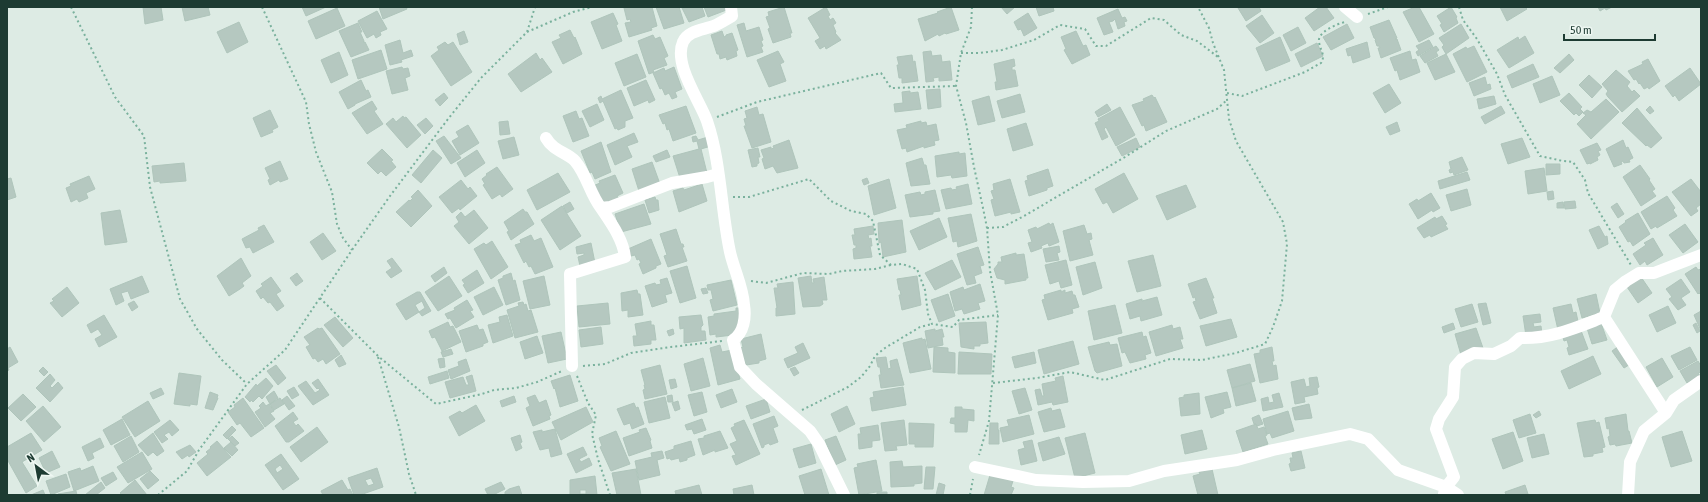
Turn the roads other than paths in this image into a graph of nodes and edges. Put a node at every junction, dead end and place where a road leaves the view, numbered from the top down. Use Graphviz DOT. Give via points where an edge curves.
graph roads {
  1 [pos="731,7"];
  2 [pos="1345,7"];
  3 [pos="1357,17"];
  4 [pos="546,138"];
  5 [pos="718,174"];
  6 [pos="601,208"];
  7 [pos="1701,254"];
  8 [pos="1604,317"];
  9 [pos="572,366"];
  10 [pos="1701,381"];
  11 [pos="1666,413"];
  12 [pos="975,467"];
  13 [pos="1445,491"];
  14 [pos="844,495"];
  15 [pos="1458,495"];
  16 [pos="1628,495"];
  1 -- 5 [label="street" via="732,16 716,25 687,35 682,43 680,58 692,92 707,121"];
  2 -- 3 [label="street"];
  4 -- 6 [label="street" via="558,151 575,160 585,176 593,198"];
  5 -- 6 [label="street" via="672,183 610,207"];
  5 -- 14 [label="street" via="730,252 744,304 742,332 733,340 740,367 810,431"];
  6 -- 9 [label="street" via="612,224 624,249 625,257 570,274"];
  7 -- 8 [label="street" via="1654,273 1639,273 1615,290"];
  8 -- 11 [label="street"];
  8 -- 13 [label="street" via="1553,335 1537,339 1520,338 1511,346 1494,354 1474,353 1462,359 1455,367 1453,397 1439,419 1436,429 1454,476"];
  10 -- 11 [label="street" via="1674,400"];
  11 -- 16 [label="street" via="1644,431 1630,462"];
  12 -- 13 [label="street" via="1036,480 1129,481 1164,471 1236,460 1350,434 1368,439 1398,470"];
  13 -- 15 [label="street"];
}
